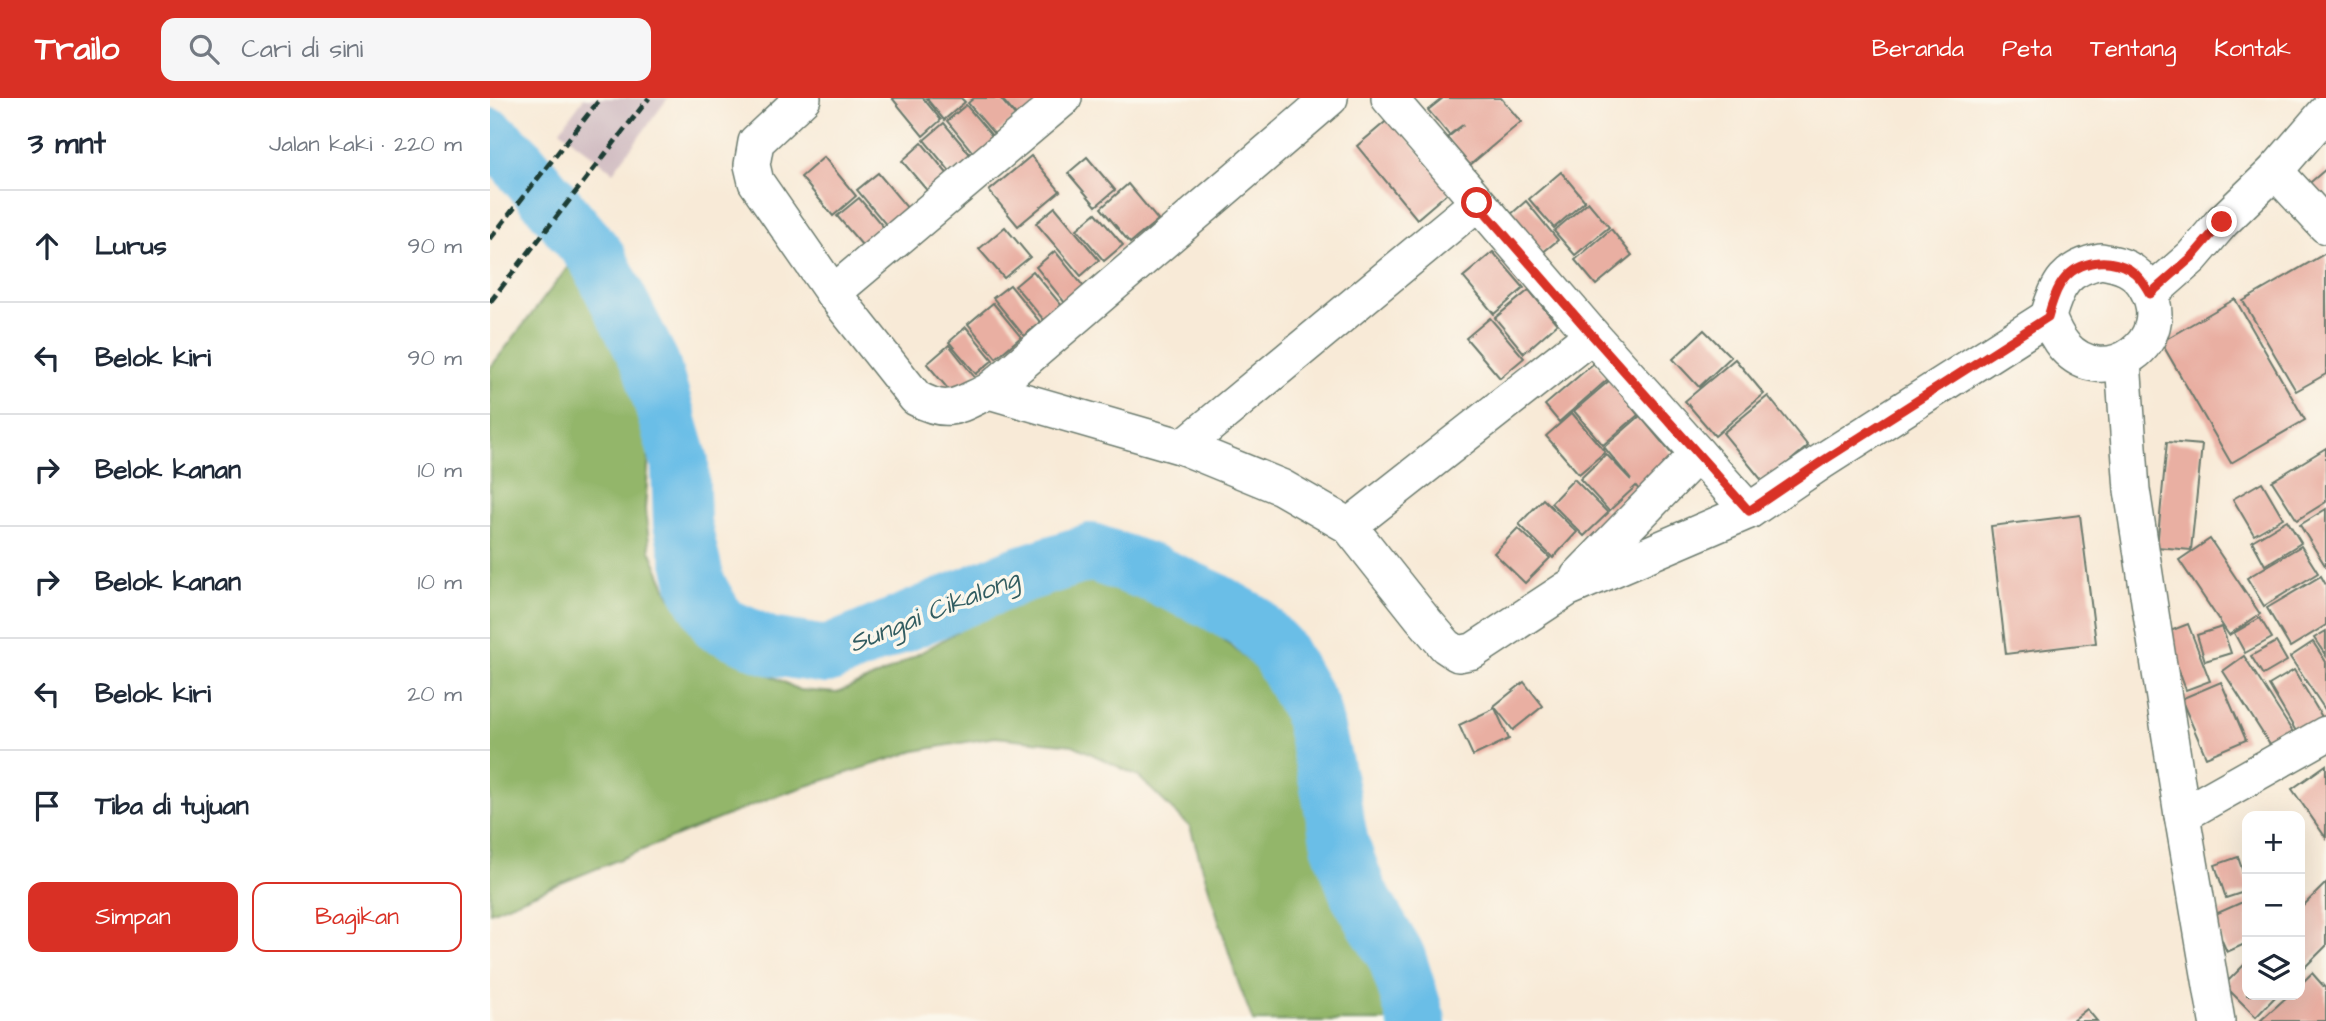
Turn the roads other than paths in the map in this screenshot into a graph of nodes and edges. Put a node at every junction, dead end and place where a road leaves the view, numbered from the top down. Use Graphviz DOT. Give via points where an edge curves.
graph roads {
  1 [pos="803,98"];
  2 [pos="1064,98"];
  3 [pos="1330,98"];
  4 [pos="1389,98"];
  5 [pos="2326,112"];
  6 [pos="2275,171"];
  7 [pos="1477,203"];
  8 [pos="2326,226"];
  9 [pos="833,293"];
  10 [pos="2150,294"];
  11 [pos="2048,317"];
  12 [pos="1592,335"];
  13 [pos="2123,361"];
  14 [pos="989,391"];
  15 [pos="1183,447"];
  16 [pos="1698,454"];
  17 [pos="1749,511"];
  18 [pos="1349,526"];
  19 [pos="1567,589"];
  20 [pos="2326,734"];
  21 [pos="2182,815"];
  22 [pos="2217,1021"];
  1 -- 9 [label="street" via="756,142 752,165 756,182"];
  2 -- 9 [label="street"];
  3 -- 14 [label="street"];
  4 -- 7 [label="street"];
  5 -- 6 [label="street"];
  6 -- 8 [label="street"];
  6 -- 10 [label="street"];
  7 -- 12 [label="street"];
  7 -- 15 [label="street"];
  9 -- 14 [label="street" via="916,398 933,407 953,408"];
  10 -- 11 [label="street" via="2131,270 2108,262 2085,264 2061,283"];
  10 -- 13 [label="street" via="2155,309 2146,340"];
  11 -- 13 [label="street" via="2062,345 2075,356 2090,363"];
  11 -- 17 [label="street"];
  12 -- 16 [label="street"];
  12 -- 18 [label="street"];
  13 -- 21 [label="street" via="2132,490"];
  14 -- 15 [label="street"];
  15 -- 18 [label="street" via="1281,488"];
  16 -- 17 [label="street"];
  16 -- 19 [label="street"];
  17 -- 19 [label="street"];
  18 -- 19 [label="street" via="1446,646 1458,654 1473,651"];
  20 -- 21 [label="street"];
  21 -- 22 [label="street"];
}
